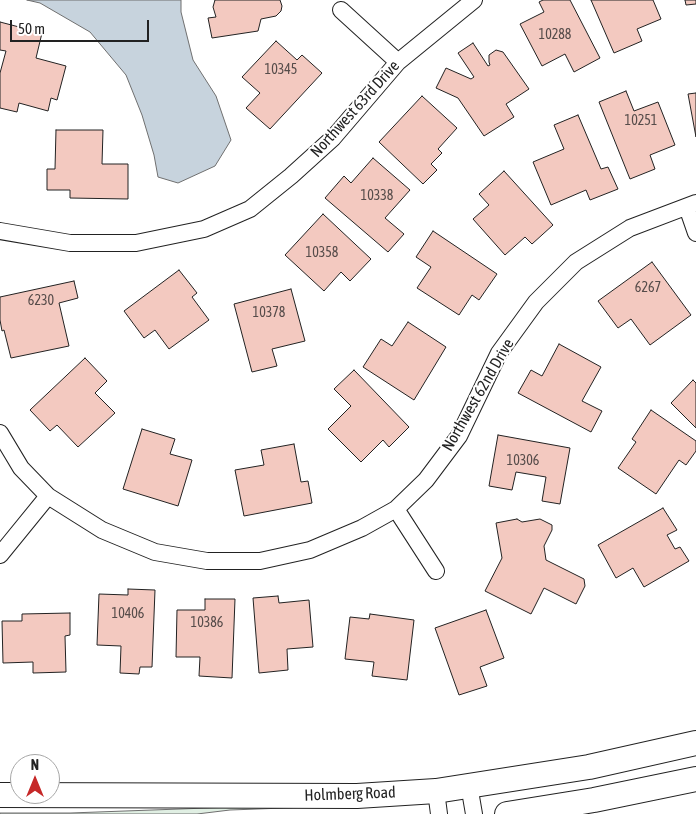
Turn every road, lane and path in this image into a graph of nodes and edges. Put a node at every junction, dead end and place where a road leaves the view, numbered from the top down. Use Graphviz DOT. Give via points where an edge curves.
graph roads {
  1 [pos="474,0"];
  2 [pos="342,10"];
  3 [pos="398,62"];
  4 [pos="691,205"];
  5 [pos="0,231"];
  6 [pos="696,233"];
  7 [pos="0,433"];
  8 [pos="48,496"];
  9 [pos="396,509"];
  10 [pos="0,556"];
  11 [pos="436,571"];
  12 [pos="696,743"];
  13 [pos="696,780"];
  14 [pos="469,785"];
  15 [pos="436,791"];
  16 [pos="0,796"];
  17 [pos="439,814"];
  18 [pos="474,814"];
  19 [pos="507,814"];
  1 -- 3 [label="street, Northwest 63rd Drive"];
  2 -- 3 [label="street"];
  3 -- 5 [label="street, Northwest 63rd Drive" via="333,138 291,176 250,209 204,229 136,243 70,243"];
  4 -- 6 [label="street"];
  4 -- 9 [label="street, Northwest 62nd Drive" via="630,228 591,252 576,262 536,302 498,353 458,436 426,480"];
  7 -- 8 [label="street, Northwest 62nd Drive" via="22,468"];
  8 -- 9 [label="street, Northwest 62nd Drive" via="102,530 155,552 207,561 260,561 310,550 362,528"];
  8 -- 10 [label="street"];
  9 -- 11 [label="street"];
  12 -- 14 [label="street, Holmberg Road" via="589,767"];
  13 -- 19 [label="street"];
  14 -- 15 [label="street, Holmberg Road"];
  14 -- 18 [label="street"];
  15 -- 16 [label="street, Holmberg Road" via="357,796"];
  15 -- 17 [label="street"];
}
